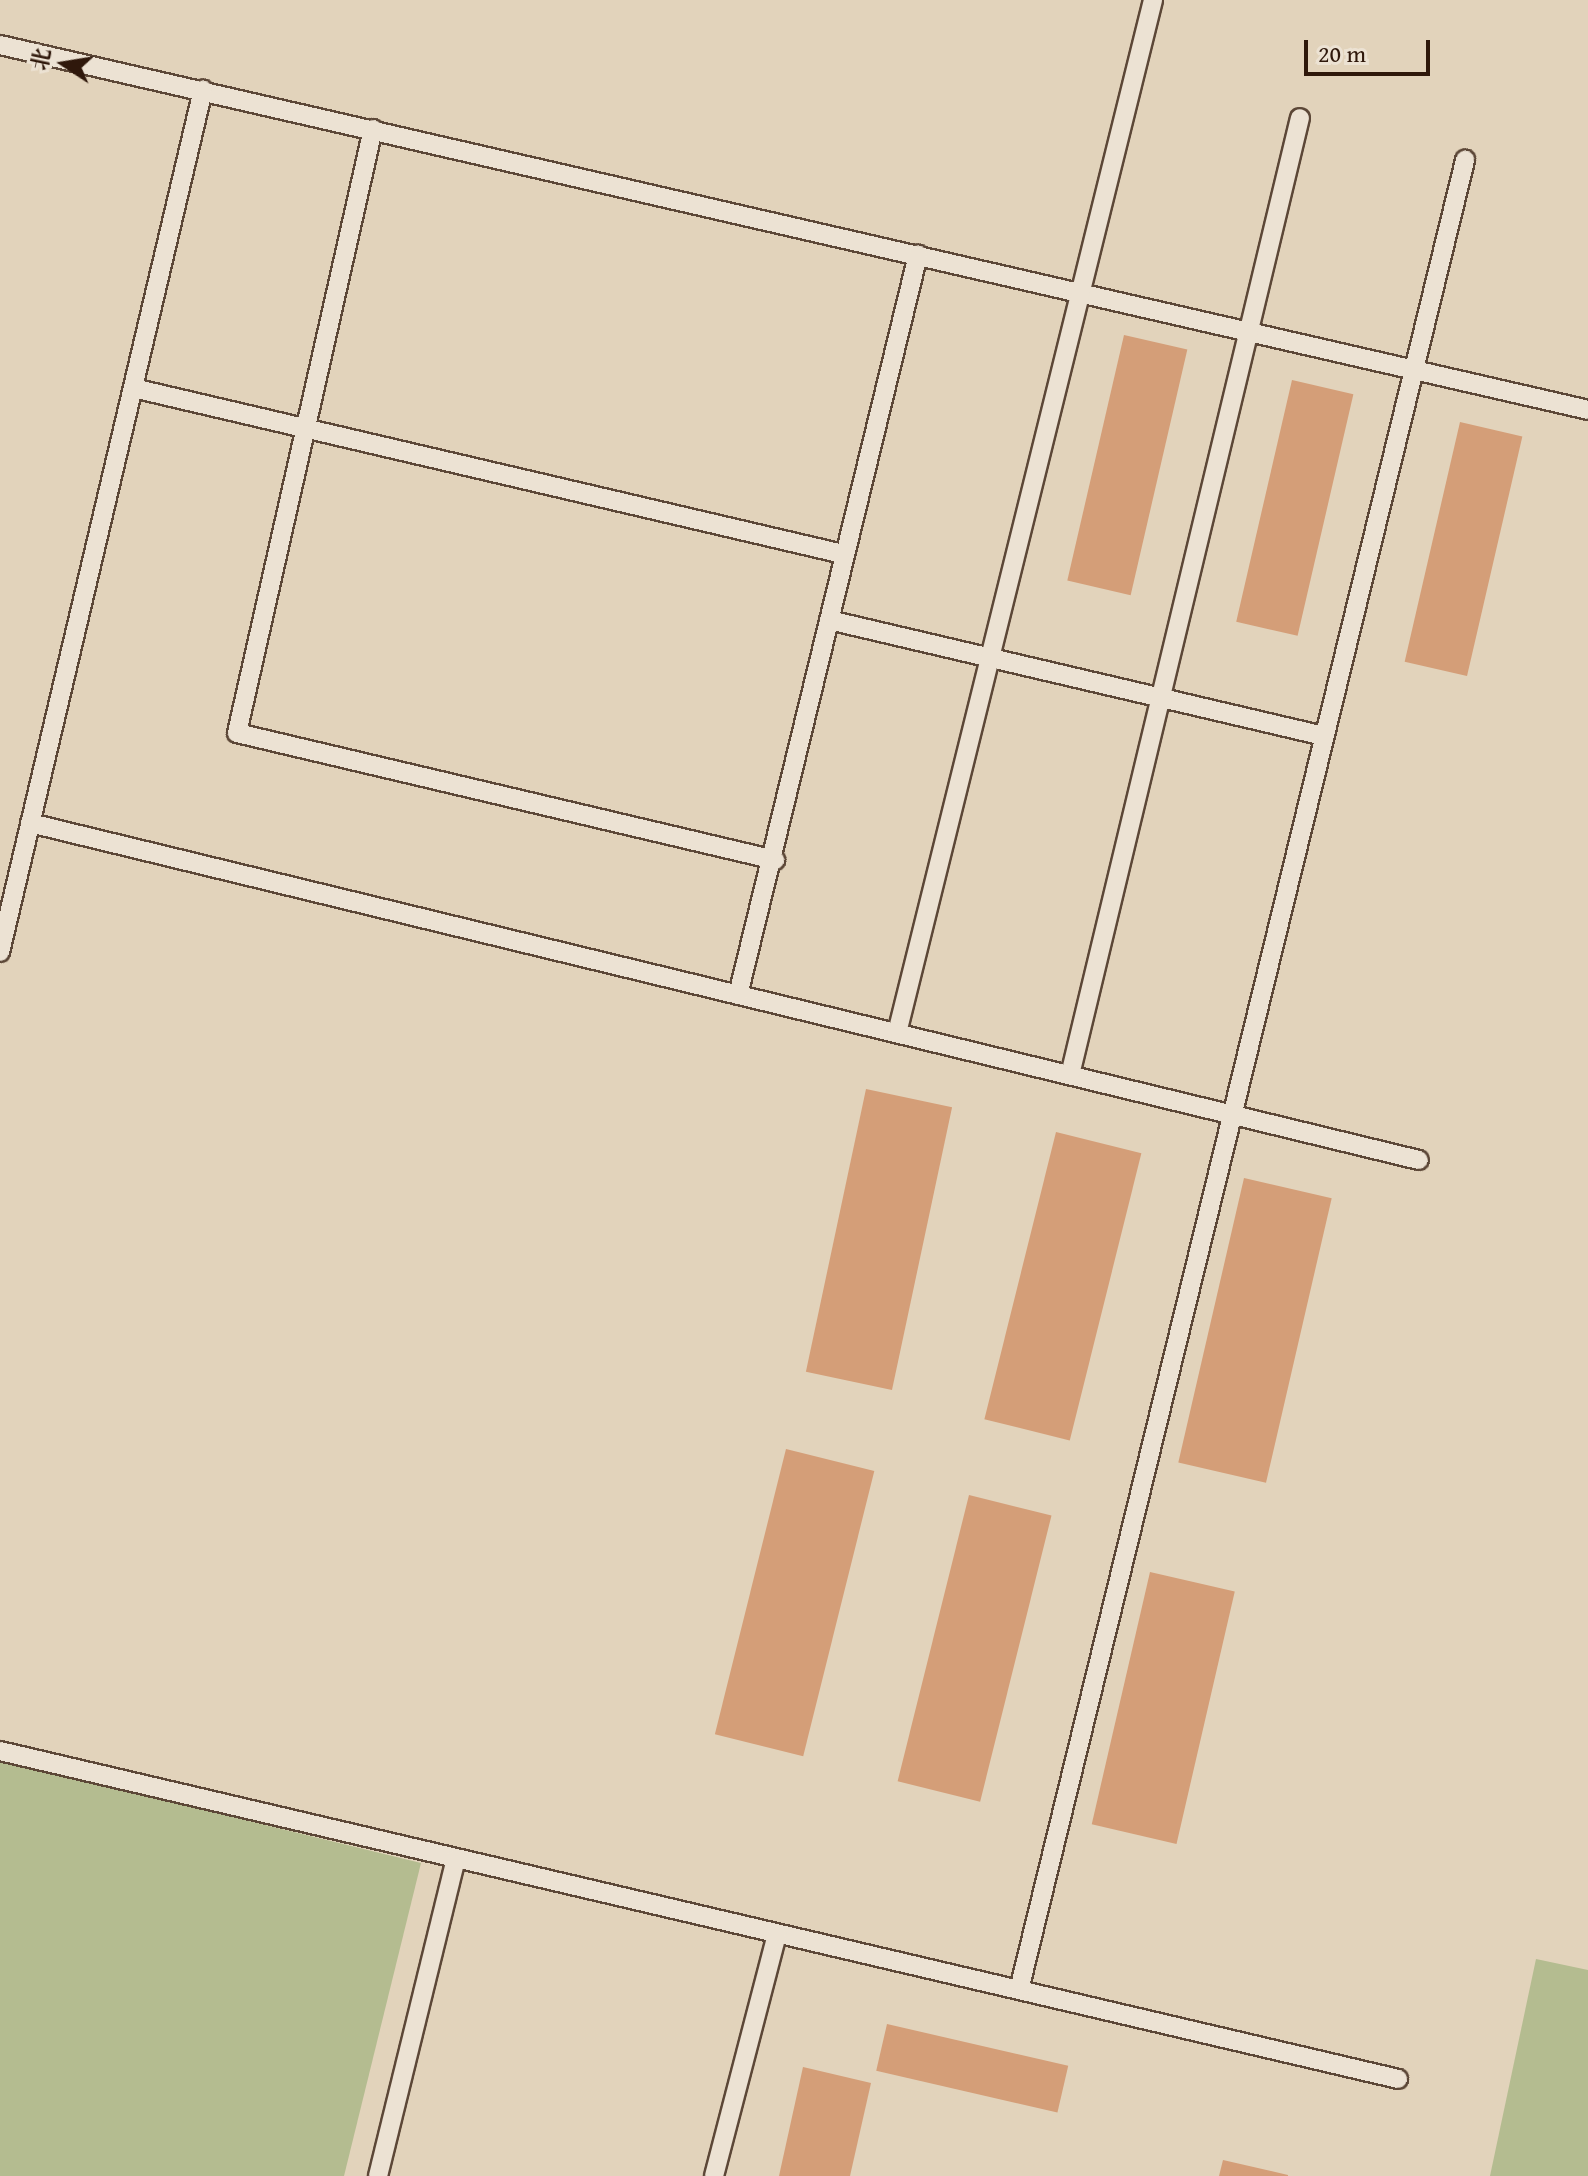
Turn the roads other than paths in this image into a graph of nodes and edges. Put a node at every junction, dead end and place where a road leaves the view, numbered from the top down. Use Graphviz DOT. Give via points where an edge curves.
graph roads {
  1 [pos="1153,0"];
  2 [pos="0,45"];
  3 [pos="203,90"];
  4 [pos="1300,118"];
  5 [pos="373,129"];
  6 [pos="1465,160"];
  7 [pos="918,255"];
  8 [pos="1081,293"];
  9 [pos="1249,332"];
  10 [pos="1414,369"];
  11 [pos="133,388"];
  12 [pos="1588,410"];
  13 [pos="306,428"];
  14 [pos="843,554"];
  15 [pos="829,620"];
  16 [pos="990,658"];
  17 [pos="1160,698"];
  18 [pos="1324,736"];
  19 [pos="30,823"];
  20 [pos="775,860"];
  21 [pos="0,952"];
  22 [pos="738,995"];
  23 [pos="897,1033"];
  24 [pos="1070,1075"];
  25 [pos="1232,1115"];
  26 [pos="1419,1160"];
  27 [pos="0,1751"];
  28 [pos="456,1858"];
  29 [pos="777,1934"];
  30 [pos="1019,1990"];
  31 [pos="1398,2079"];
  32 [pos="378,2176"];
  33 [pos="714,2176"];
  1 -- 8 [label="lane"];
  2 -- 3 [label="lane"];
  3 -- 5 [label="lane"];
  3 -- 11 [label="lane"];
  4 -- 9 [label="lane"];
  5 -- 7 [label="lane"];
  5 -- 13 [label="lane"];
  6 -- 10 [label="lane"];
  7 -- 8 [label="lane"];
  7 -- 14 [label="lane"];
  8 -- 9 [label="lane"];
  8 -- 16 [label="lane"];
  9 -- 10 [label="lane"];
  9 -- 17 [label="lane"];
  10 -- 12 [label="lane"];
  10 -- 18 [label="lane"];
  11 -- 13 [label="lane"];
  11 -- 19 [label="lane"];
  13 -- 14 [label="lane"];
  13 -- 20 [label="lane" via="237,733"];
  14 -- 15 [label="lane"];
  15 -- 16 [label="lane"];
  15 -- 20 [label="lane"];
  16 -- 17 [label="lane"];
  16 -- 23 [label="lane"];
  17 -- 18 [label="lane"];
  17 -- 24 [label="lane"];
  18 -- 25 [label="lane"];
  19 -- 21 [label="lane"];
  19 -- 22 [label="lane"];
  20 -- 22 [label="lane"];
  22 -- 23 [label="lane"];
  23 -- 24 [label="lane"];
  24 -- 25 [label="lane"];
  25 -- 26 [label="lane"];
  25 -- 30 [label="lane"];
  27 -- 28 [label="lane"];
  28 -- 29 [label="lane"];
  28 -- 32 [label="lane"];
  29 -- 30 [label="lane"];
  29 -- 33 [label="lane"];
  30 -- 31 [label="lane"];
}
